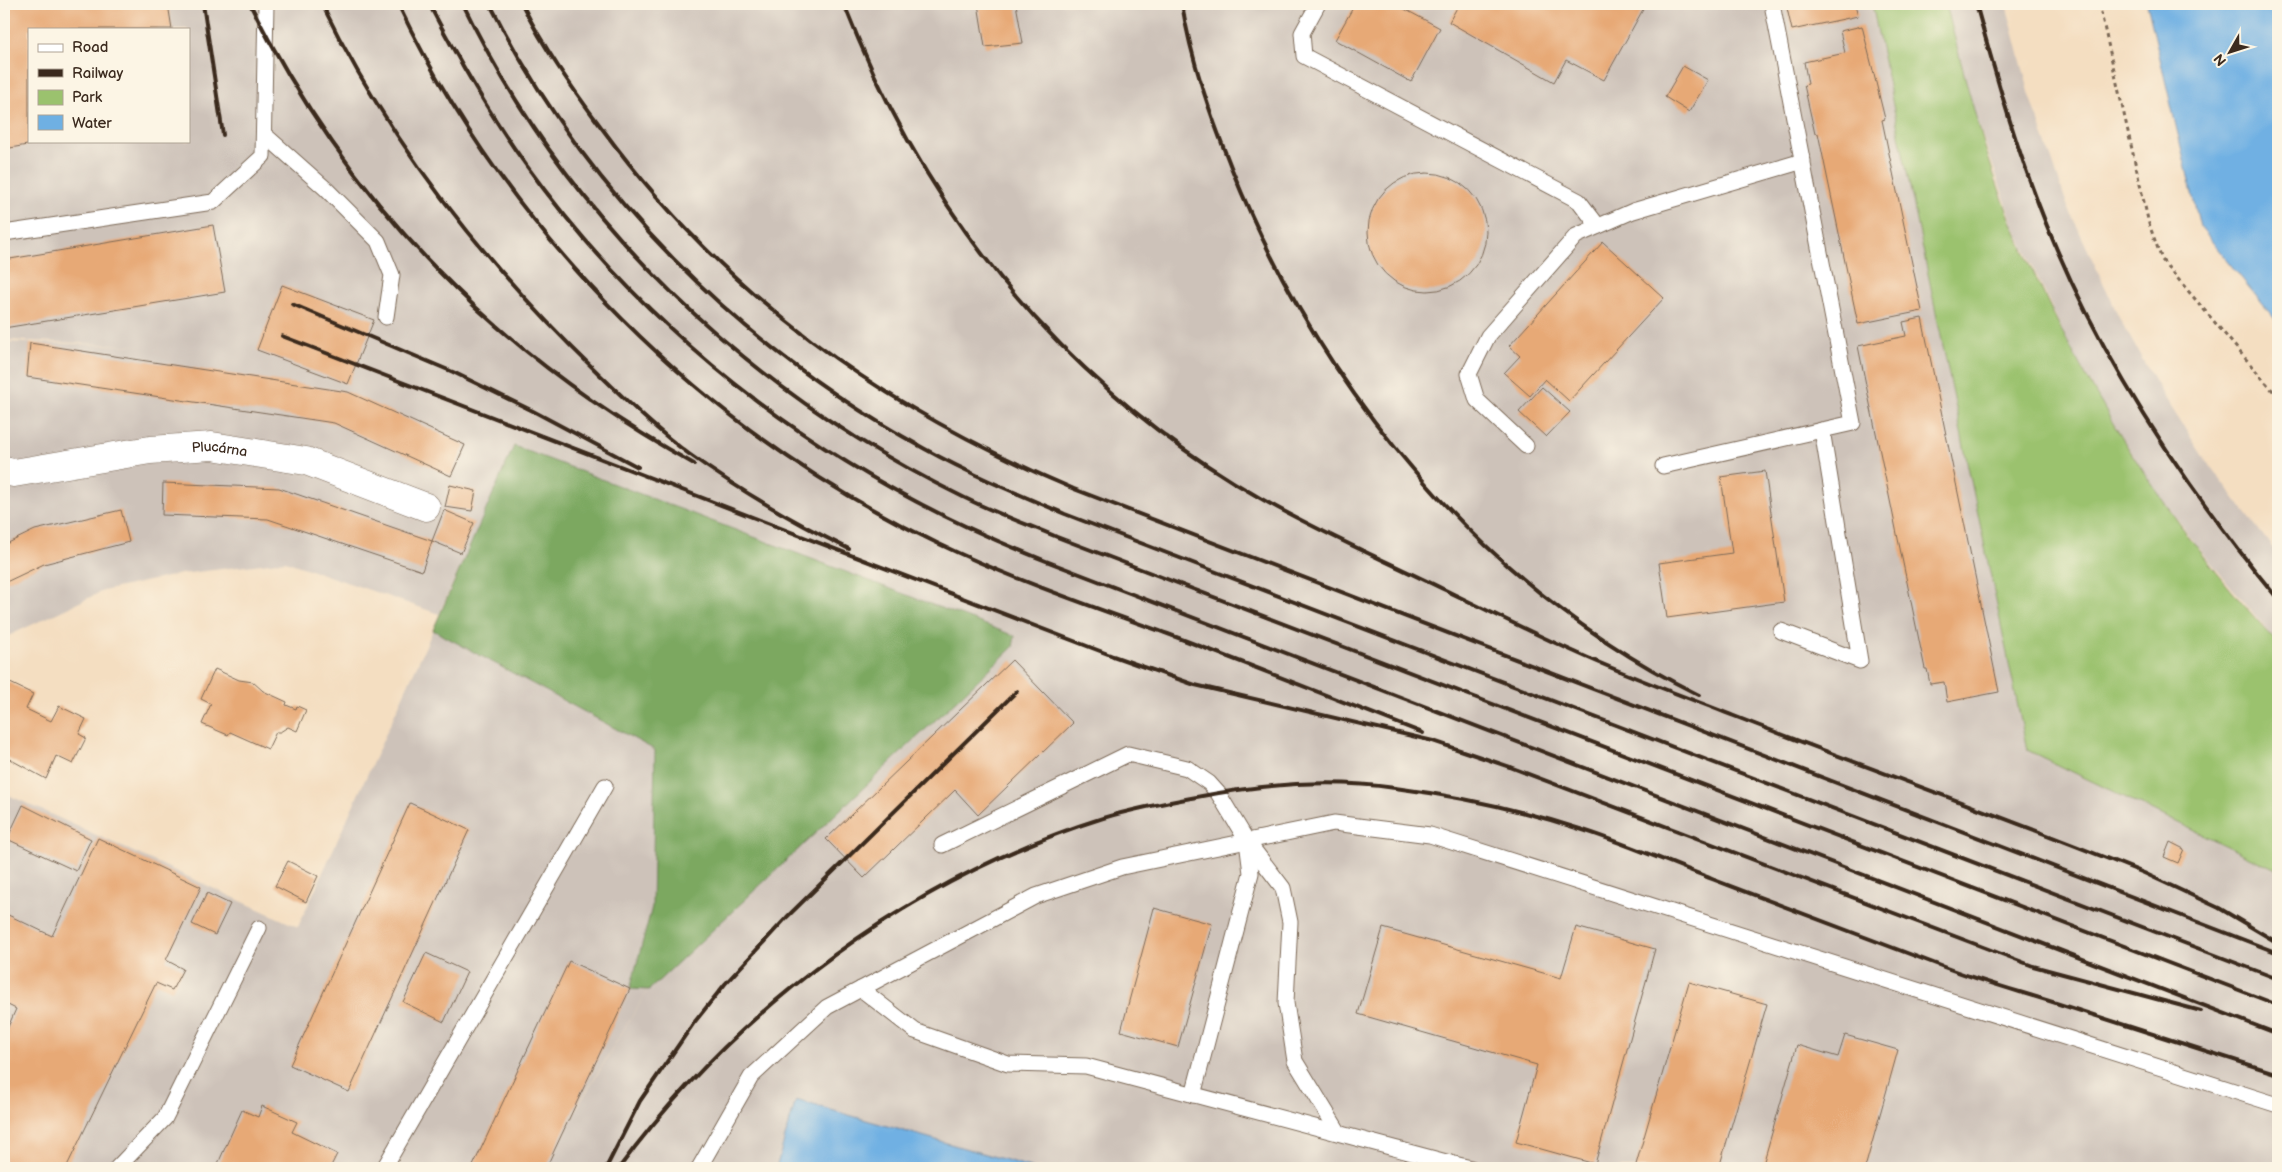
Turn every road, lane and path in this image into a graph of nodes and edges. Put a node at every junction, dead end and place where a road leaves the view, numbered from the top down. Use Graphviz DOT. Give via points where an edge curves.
graph roads {
  1 [pos="266,4"];
  2 [pos="1318,4"];
  3 [pos="1772,4"];
  4 [pos="2099,4"];
  5 [pos="264,134"];
  6 [pos="1803,161"];
  7 [pos="1598,226"];
  8 [pos="4,233"];
  9 [pos="386,317"];
  10 [pos="2278,397"];
  11 [pos="1822,430"];
  12 [pos="1526,446"];
  13 [pos="1663,466"];
  14 [pos="4,471"];
  15 [pos="426,507"];
  16 [pos="1781,631"];
  17 [pos="605,786"];
  18 [pos="1247,841"];
  19 [pos="942,845"];
  20 [pos="259,928"];
  21 [pos="861,989"];
  22 [pos="1193,1095"];
  23 [pos="2278,1105"];
  24 [pos="1339,1133"];
  25 [pos="1449,1165"];
  26 [pos="117,1168"];
  27 [pos="384,1168"];
  28 [pos="699,1168"];
  29 [pos="1471,1168"];
  1 -- 5 [label="lane"];
  2 -- 7 [label="lane" via="1302,33 1304,56 1579,201"];
  3 -- 6 [label="lane"];
  4 -- 10 [label="path" via="2149,224 2162,260"];
  5 -- 8 [label="lane" via="263,156 213,202"];
  5 -- 9 [label="lane" via="378,241 392,275"];
  6 -- 7 [label="lane" via="1633,211"];
  6 -- 11 [label="lane" via="1853,423"];
  7 -- 12 [label="lane" via="1576,236 1488,336 1469,374 1477,400"];
  11 -- 13 [label="lane"];
  11 -- 16 [label="lane" via="1860,661"];
  14 -- 15 [label="street, Plucárna" via="24,471 150,450 212,446 306,461"];
  17 -- 27 [label="lane"];
  18 -- 19 [label="lane" via="1209,783 1187,768 1128,754"];
  18 -- 21 [label="lane" via="1122,867 1036,896"];
  18 -- 22 [label="lane" via="1250,873"];
  18 -- 23 [label="lane" via="1334,823 1430,835"];
  18 -- 24 [label="lane" via="1283,888 1290,922 1286,1004 1295,1061"];
  20 -- 26 [label="lane" via="165,1118"];
  21 -- 22 [label="lane" via="915,1031 1008,1064 1086,1066"];
  21 -- 28 [label="lane" via="826,1008 751,1077"];
  22 -- 24 [label="lane"];
  24 -- 25 [label="lane"];
  25 -- 29 [label="lane"];
}
